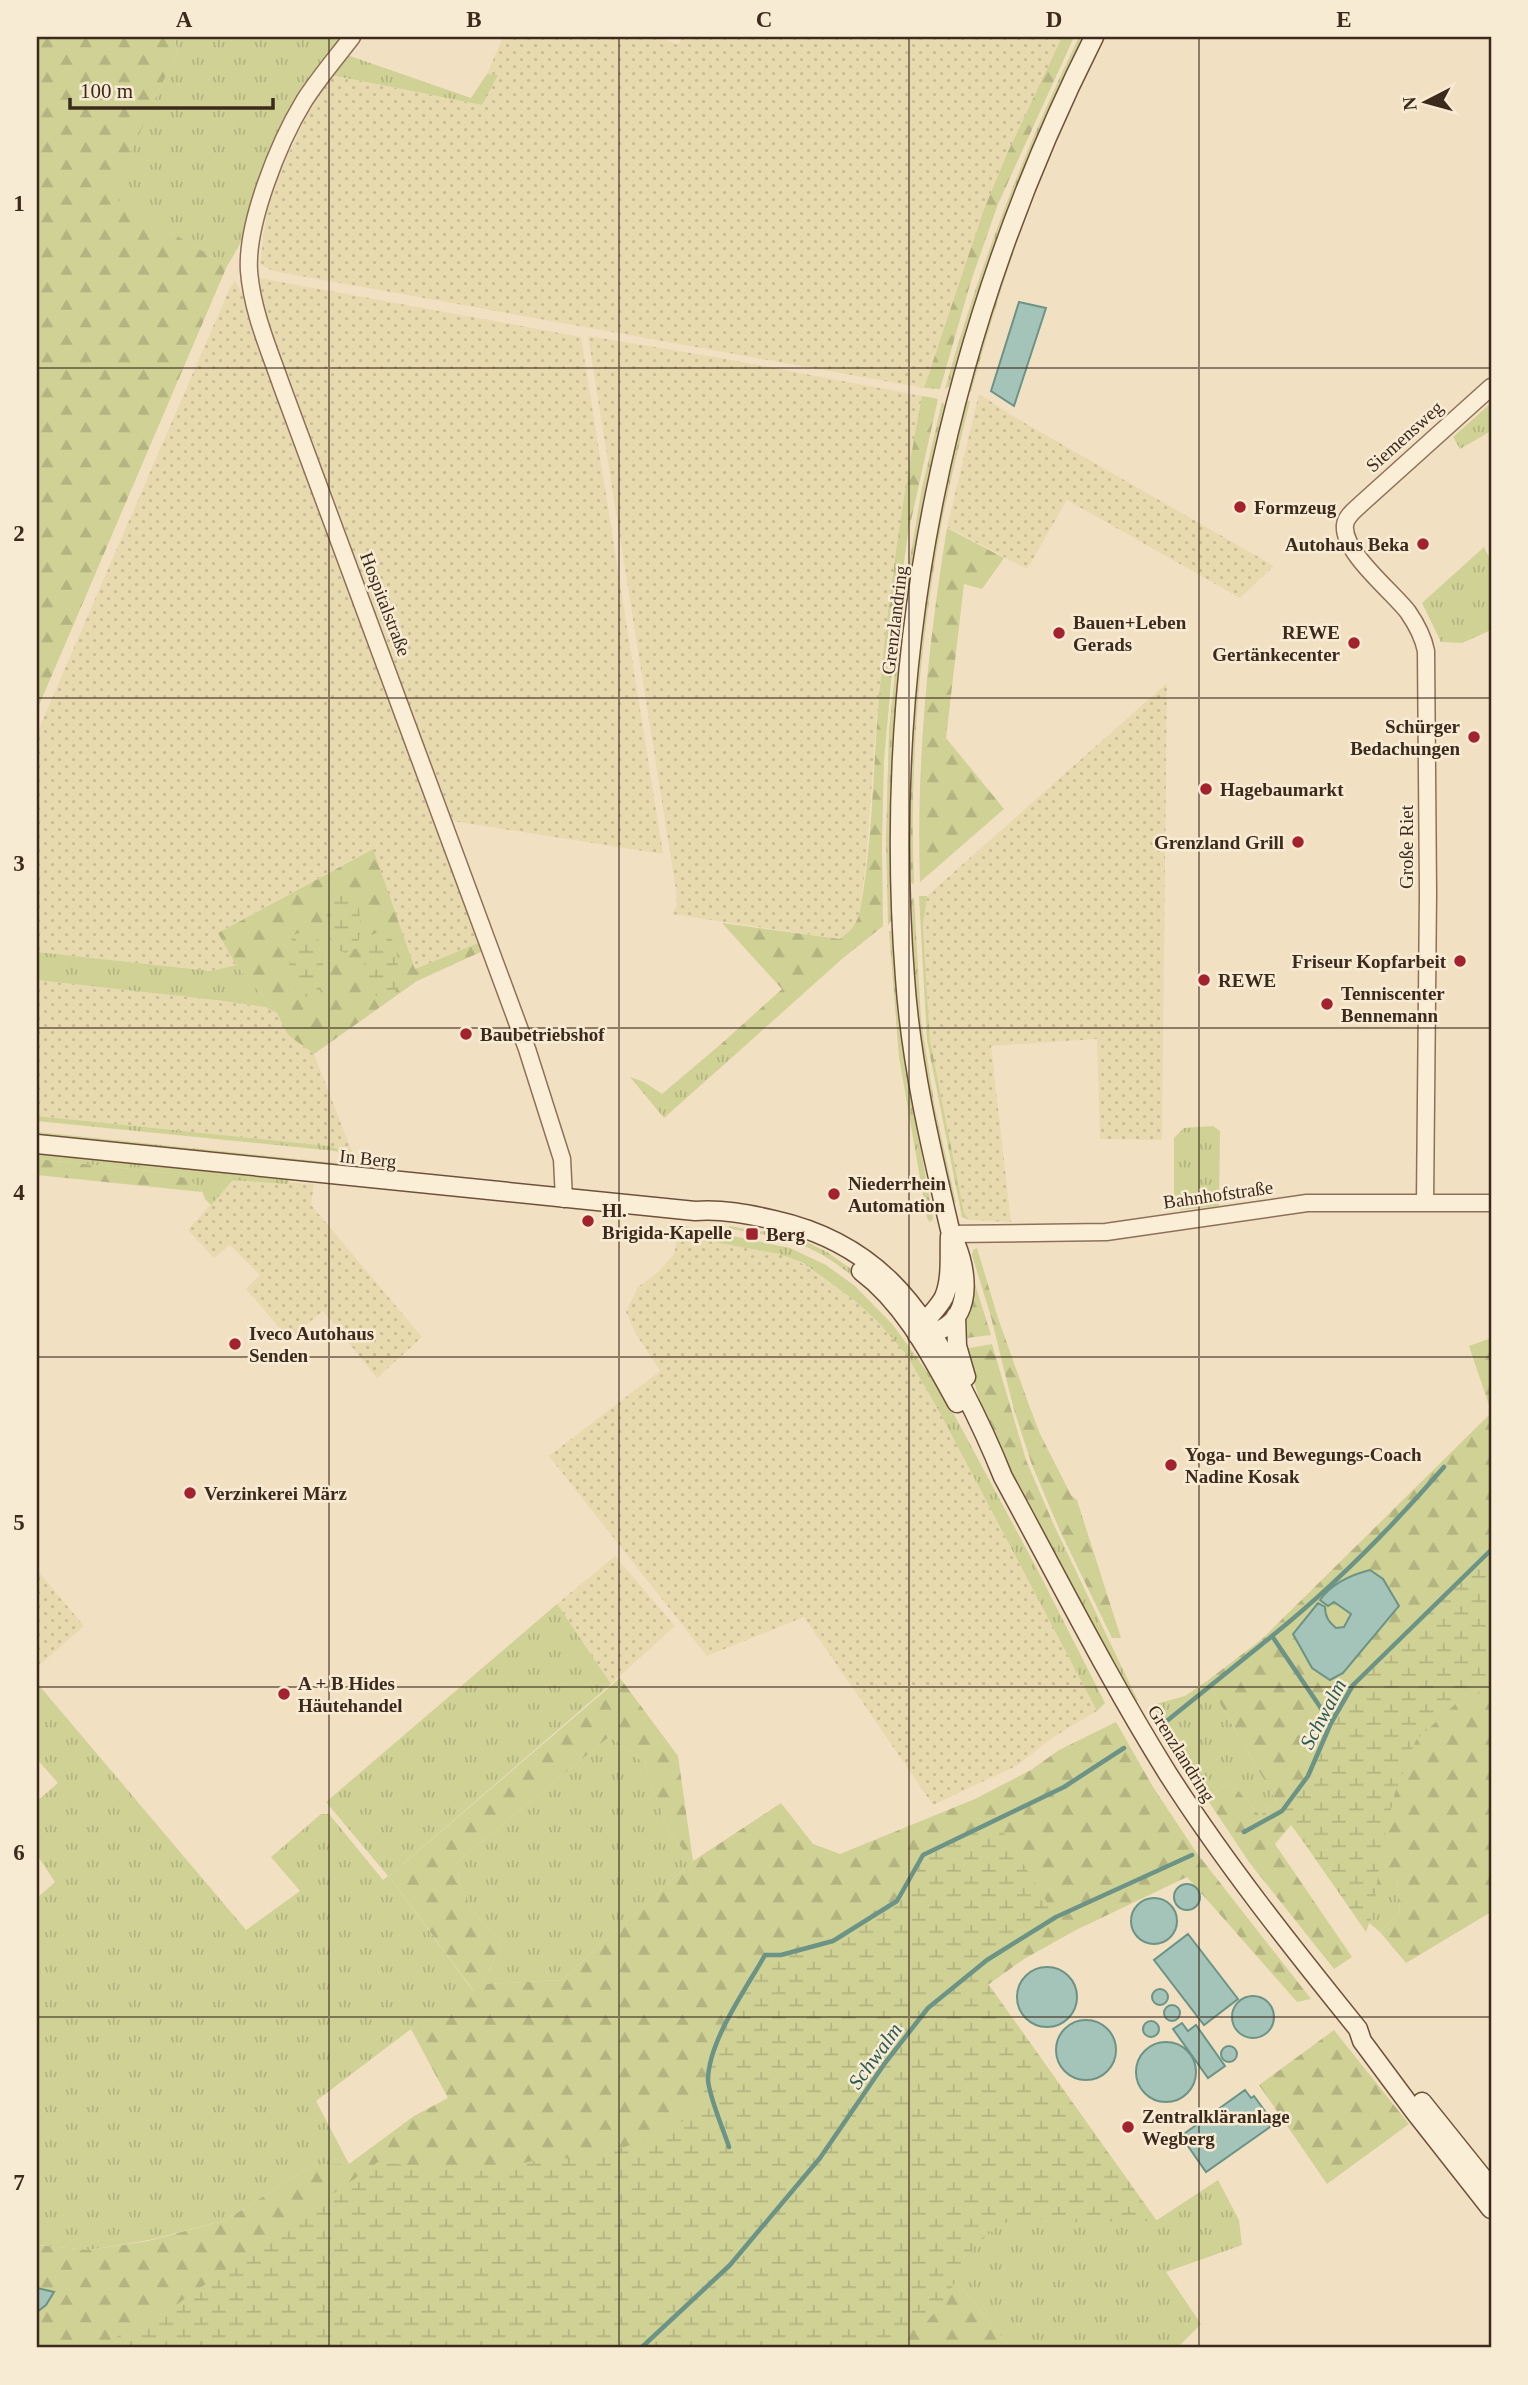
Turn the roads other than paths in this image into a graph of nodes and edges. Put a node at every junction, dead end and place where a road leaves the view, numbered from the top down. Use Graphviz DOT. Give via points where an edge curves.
graph roads {
  1 [pos="352,37"];
  2 [pos="1094,37"];
  3 [pos="1491,387"];
  4 [pos="1347,518"];
  5 [pos="37,1143"];
  6 [pos="564,1199"];
  7 [pos="1425,1203"];
  8 [pos="1491,1203"];
  9 [pos="951,1234"];
  10 [pos="956,1316"];
  11 [pos="925,1329"];
  12 [pos="977,1417"];
  13 [pos="1003,1477"];
  14 [pos="1358,2029"];
  15 [pos="1491,2188"];
  16 [pos="1491,2209"];
  1 -- 6 [label="street, Hospitalstraße" via="304,101 272,170 249,243 252,290 281,384 527,1049 562,1159"];
  2 -- 9 [label="main road, Grenzlandring" via="1031,171 980,314 944,446 917,593 900,808 905,979 914,1064"];
  3 -- 4 [label="street, Siemensweg"];
  4 -- 7 [label="street, Große Riet" via="1344,528 1351,547 1407,610 1426,651"];
  5 -- 6 [label="main road, In Berg"];
  6 -- 11 [label="main road, In Berg" via="715,1210 803,1226 845,1245 882,1273 909,1300"];
  7 -- 8 [label="street, Bahnhofstraße"];
  7 -- 9 [label="street, Bahnhofstraße" via="1307,1203 1106,1232"];
  9 -- 10 [label="main road, Grenzlandring" via="965,1274"];
  9 -- 11 [label="main road, Grenzlandring" via="947,1289"];
  10 -- 11 [label="main road" via="950,1324"];
  10 -- 12 [label="main road, Grenzlandring" via="957,1346"];
  11 -- 12 [label="main road, Grenzlandring"];
  11 -- 13 [label="main road, Grenzlandring" via="991,1462"];
  12 -- 13 [label="main road, Grenzlandring"];
  13 -- 14 [label="main road, Grenzlandring" via="1167,1773 1253,1898"];
  14 -- 15 [label="main road, Grenzlandring" via="1366,2033"];
  14 -- 16 [label="main road, Grenzlandring" via="1362,2041"];
}
